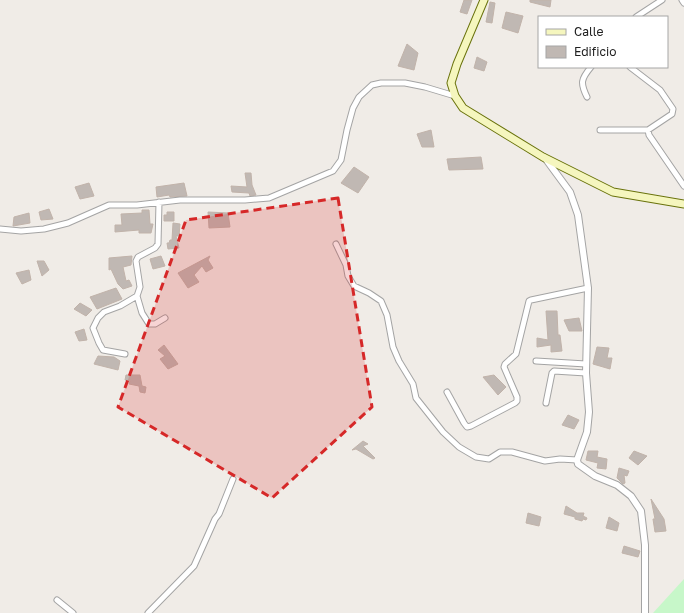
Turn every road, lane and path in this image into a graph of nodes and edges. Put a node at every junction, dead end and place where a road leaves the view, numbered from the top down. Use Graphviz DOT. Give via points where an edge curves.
graph roads {
  1 [pos="484,0"];
  2 [pos="662,0"];
  3 [pos="682,0"];
  4 [pos="684,3"];
  5 [pos="638,16"];
  6 [pos="590,68"];
  7 [pos="631,68"];
  8 [pos="455,96"];
  9 [pos="587,97"];
  10 [pos="600,130"];
  11 [pos="648,130"];
  12 [pos="545,158"];
  13 [pos="684,186"];
  14 [pos="158,202"];
  15 [pos="684,204"];
  16 [pos="0,229"];
  17 [pos="336,244"];
  18 [pos="588,288"];
  19 [pos="137,296"];
  20 [pos="165,318"];
  21 [pos="125,354"];
  22 [pos="536,361"];
  23 [pos="586,364"];
  24 [pos="586,373"];
  25 [pos="447,392"];
  26 [pos="546,404"];
  27 [pos="577,460"];
  28 [pos="233,479"];
  29 [pos="57,600"];
  30 [pos="73,613"];
  31 [pos="148,613"];
  32 [pos="645,613"];
  1 -- 8 [label="main road" via="451,83"];
  2 -- 5 [label="street"];
  3 -- 4 [label="street"];
  6 -- 9 [label="street" via="584,75 582,86"];
  7 -- 11 [label="street" via="660,90 673,109 672,114"];
  8 -- 12 [label="main road" via="463,108"];
  8 -- 14 [label="street" via="405,83 381,83 372,86 359,97 353,108 341,160 333,171 269,198"];
  10 -- 11 [label="street"];
  11 -- 13 [label="street"];
  12 -- 15 [label="main road" via="613,192"];
  12 -- 18 [label="street" via="570,192 578,215"];
  14 -- 16 [label="street" via="109,205 68,223 33,231"];
  14 -- 19 [label="street" via="158,244 136,261 140,287"];
  17 -- 27 [label="street" via="354,286 381,301 387,315 393,347 413,384 416,398 443,432 476,457 489,459 500,452 512,452 545,461"];
  18 -- 23 [label="street"];
  18 -- 25 [label="street" via="529,301 516,354 504,367 517,397 515,403 467,427"];
  19 -- 20 [label="street" via="142,313 149,324 155,324"];
  19 -- 21 [label="street" via="104,312 93,328 103,350"];
  22 -- 23 [label="street"];
  23 -- 24 [label="street"];
  24 -- 26 [label="street" via="554,371"];
  24 -- 27 [label="street" via="589,412 587,432"];
  27 -- 32 [label="street" via="578,464 594,476 617,485 631,496 641,511 646,545"];
  28 -- 31 [label="street" via="194,566"];
  29 -- 30 [label="street"];
}
